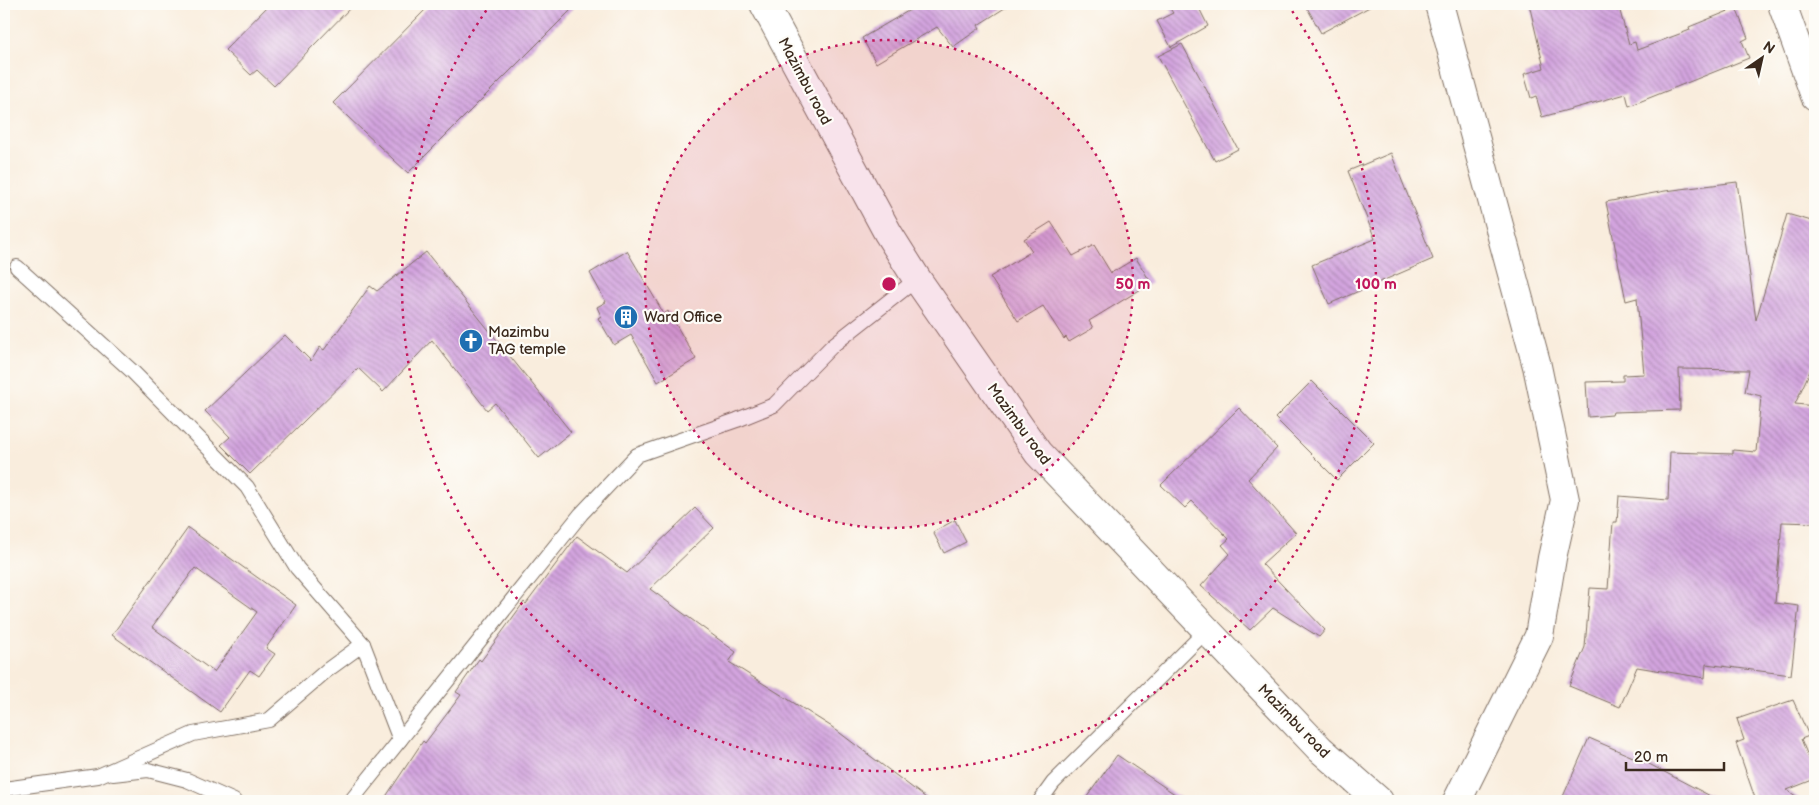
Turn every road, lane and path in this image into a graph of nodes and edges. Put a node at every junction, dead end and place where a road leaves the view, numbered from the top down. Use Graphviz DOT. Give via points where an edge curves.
graph roads {
  1 [pos="764,4"];
  2 [pos="1439,4"];
  3 [pos="1782,4"];
  4 [pos="1815,96"];
  5 [pos="17,267"];
  6 [pos="917,279"];
  7 [pos="1207,630"];
  8 [pos="363,644"];
  9 [pos="400,740"];
  10 [pos="98,776"];
  11 [pos="4,789"];
  12 [pos="234,801"];
  13 [pos="351,801"];
  14 [pos="1040,801"];
  15 [pos="1379,801"];
  16 [pos="1457,801"];
  1 -- 6 [label="street, Mazimbu road" via="888,233"];
  2 -- 16 [label="street" via="1537,366 1565,500 1539,636"];
  3 -- 4 [label="street"];
  5 -- 8 [label="lane" via="132,372 247,487 297,568"];
  6 -- 7 [label="street, Mazimbu road" via="1038,453"];
  6 -- 9 [label="lane" via="832,345 774,405 637,455 581,514"];
  7 -- 14 [label="lane" via="1053,783"];
  7 -- 15 [label="street, Mazimbu road" via="1320,749"];
  8 -- 9 [label="lane"];
  8 -- 10 [label="lane" via="269,720 193,734"];
  9 -- 13 [label="lane"];
  10 -- 11 [label="lane"];
  10 -- 12 [label="lane" via="148,770 187,780"];
}
